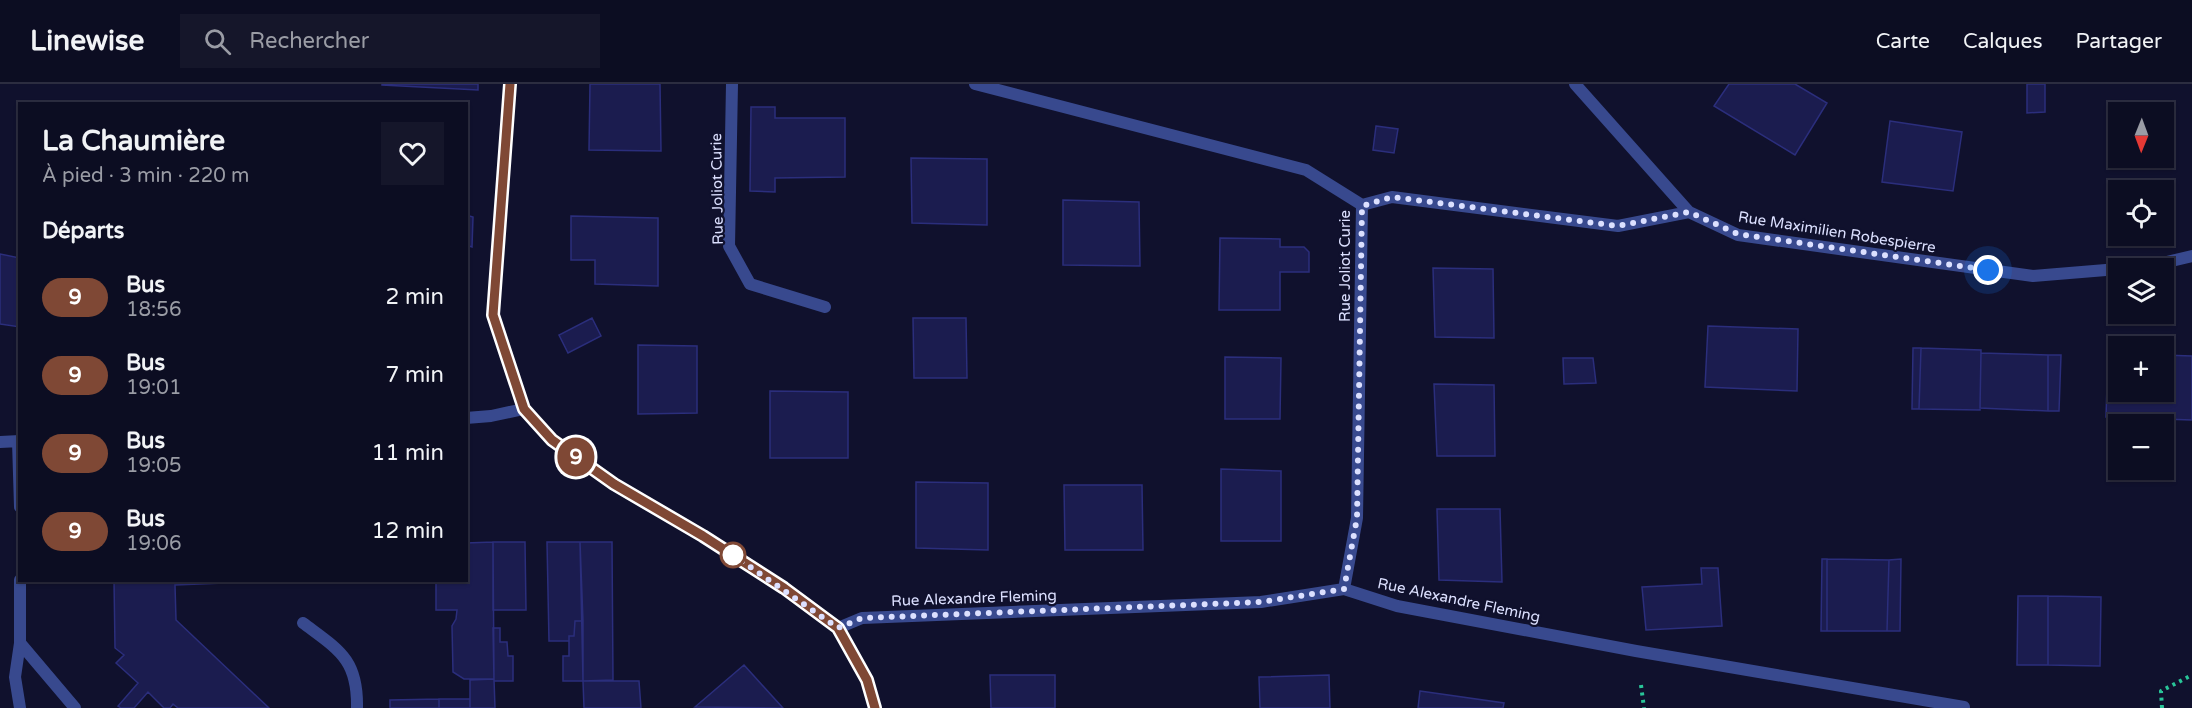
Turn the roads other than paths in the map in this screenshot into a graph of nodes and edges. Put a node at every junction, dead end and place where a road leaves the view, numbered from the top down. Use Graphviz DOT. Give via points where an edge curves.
graph roads {
  1 [pos="510,84"];
  2 [pos="732,84"];
  3 [pos="975,84"];
  4 [pos="1575,84"];
  5 [pos="1362,206"];
  6 [pos="1689,212"];
  7 [pos="2192,256"];
  8 [pos="2174,260"];
  9 [pos="2108,270"];
  10 [pos="825,307"];
  11 [pos="524,409"];
  12 [pos="468,418"];
  13 [pos="18,441"];
  14 [pos="0,442"];
  15 [pos="20,582"];
  16 [pos="1344,589"];
  17 [pos="303,623"];
  18 [pos="838,628"];
  19 [pos="20,643"];
  20 [pos="1964,707"];
  21 [pos="20,708"];
  22 [pos="75,708"];
  23 [pos="357,708"];
  24 [pos="875,708"];
  1 -- 11 [label="street" via="493,315"];
  2 -- 10 [label="street, Rue Joliot Curie" via="729,246 750,284"];
  3 -- 5 [label="street, Rue Joliot Curie" via="1306,170"];
  4 -- 6 [label="street, Rue Maximilien Robespierre"];
  5 -- 6 [label="street" via="1392,197 1618,226"];
  5 -- 16 [label="street, Rue Joliot Curie" via="1357,518"];
  6 -- 9 [label="street, Rue Maximilien Robespierre" via="1738,234 2033,276"];
  7 -- 8 [label="street"];
  11 -- 12 [label="street"];
  11 -- 18 [label="street" via="552,440 614,484 784,588"];
  13 -- 14 [label="street"];
  15 -- 19 [label="street"];
  16 -- 18 [label="street, Rue Alexandre Fleming" via="1261,602 862,618"];
  16 -- 20 [label="street, Rue Alexandre Fleming" via="1397,606"];
  17 -- 23 [label="street" via="344,653 357,688"];
  18 -- 24 [label="street" via="867,680"];
  19 -- 21 [label="street" via="15,677"];
  19 -- 22 [label="street"];
}
